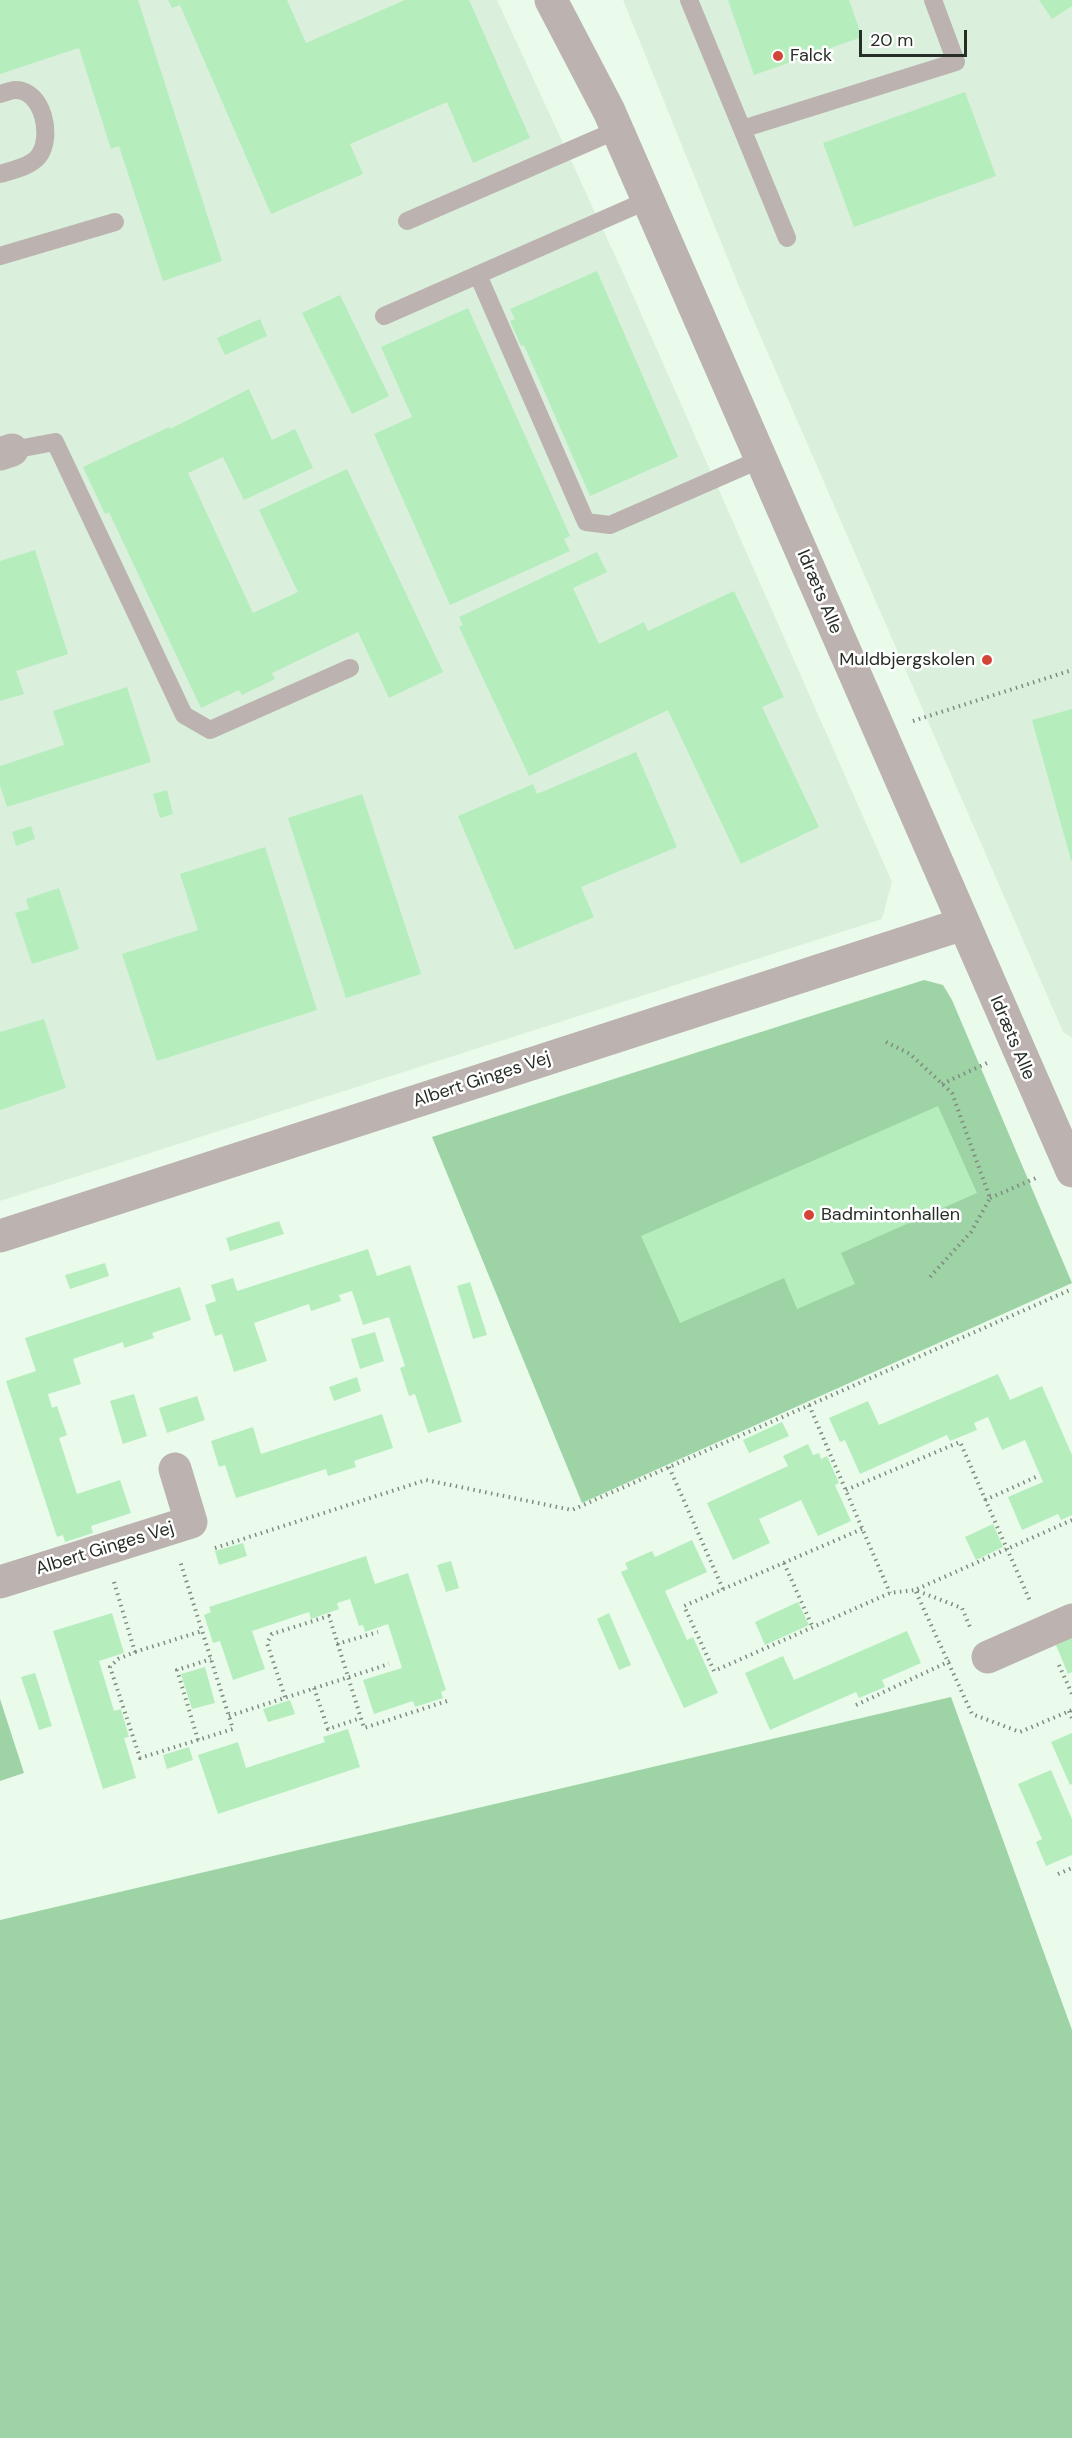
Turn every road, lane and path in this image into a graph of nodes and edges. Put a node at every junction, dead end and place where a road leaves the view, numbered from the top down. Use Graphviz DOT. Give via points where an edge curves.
graph roads {
  1 [pos="551,0"];
  2 [pos="572,0"];
  3 [pos="689,0"];
  4 [pos="933,0"];
  5 [pos="0,94"];
  6 [pos="614,121"];
  7 [pos="742,129"];
  8 [pos="0,174"];
  9 [pos="648,200"];
  10 [pos="407,220"];
  11 [pos="115,222"];
  12 [pos="787,238"];
  13 [pos="0,256"];
  14 [pos="478,275"];
  15 [pos="384,316"];
  16 [pos="6,452"];
  17 [pos="761,459"];
  18 [pos="350,668"];
  19 [pos="1072,670"];
  20 [pos="880,732"];
  21 [pos="963,924"];
  22 [pos="886,1042"];
  23 [pos="1018,1050"];
  24 [pos="942,1084"];
  25 [pos="1060,1114"];
  26 [pos="1070,1167"];
  27 [pos="990,1198"];
  28 [pos="0,1236"];
  29 [pos="929,1278"];
  30 [pos="1072,1289"];
  31 [pos="809,1405"];
  32 [pos="669,1467"];
  33 [pos="175,1469"];
  34 [pos="1036,1477"];
  35 [pos="846,1490"];
  36 [pos="985,1500"];
  37 [pos="862,1529"];
  38 [pos="213,1549"];
  39 [pos="191,1556"];
  40 [pos="180,1560"];
  41 [pos="169,1563"];
  42 [pos="784,1563"];
  43 [pos="125,1578"];
  44 [pos="0,1581"];
  45 [pos="114,1581"];
  46 [pos="102,1585"];
  47 [pos="723,1589"];
  48 [pos="890,1593"];
  49 [pos="1058,1626"];
  50 [pos="813,1628"];
  51 [pos="202,1631"];
  52 [pos="378,1632"];
  53 [pos="337,1644"];
  54 [pos="135,1652"];
  55 [pos="984,1652"];
  56 [pos="211,1659"];
  57 [pos="389,1664"];
  58 [pos="348,1677"];
  59 [pos="314,1688"];
  60 [pos="1072,1694"];
  61 [pos="285,1698"];
  62 [pos="447,1701"];
  63 [pos="856,1704"];
  64 [pos="1069,1711"];
  65 [pos="229,1716"];
  66 [pos="361,1718"];
  67 [pos="1072,1718"];
  68 [pos="198,1740"];
  69 [pos="1072,1868"];
  70 [pos="1058,1874"];
  1 -- 6 [label="street, Idræts Alle"];
  2 -- 6 [label="street, Idræts Alle"];
  3 -- 7 [label="lane"];
  4 -- 7 [label="lane" via="956,62"];
  5 -- 8 [label="lane" via="15,90 29,94 42,111 46,133 39,156 24,167"];
  6 -- 9 [label="street, Idræts Alle"];
  6 -- 10 [label="lane"];
  7 -- 12 [label="lane"];
  9 -- 14 [label="lane"];
  9 -- 17 [label="street, Idræts Alle"];
  11 -- 13 [label="lane"];
  14 -- 15 [label="lane"];
  14 -- 17 [label="lane" via="586,522 610,525"];
  16 -- 18 [label="lane" via="55,442 184,715 210,730"];
  17 -- 20 [label="street, Idræts Alle"];
  19 -- 20 [label="path"];
  20 -- 21 [label="street, Idræts Alle"];
  21 -- 23 [label="street, Idræts Alle"];
  21 -- 28 [label="street, Albert Ginges Vej"];
  22 -- 24 [label="path" via="910,1054"];
  23 -- 24 [label="path"];
  23 -- 25 [label="street, Idræts Alle"];
  24 -- 27 [label="path" via="951,1093"];
  25 -- 26 [label="street, Idræts Alle"];
  26 -- 27 [label="path"];
  27 -- 29 [label="path" via="970,1232"];
  30 -- 31 [label="path"];
  31 -- 32 [label="path"];
  31 -- 35 [label="path"];
  32 -- 38 [label="path" via="572,1510 426,1480"];
  32 -- 47 [label="path"];
  33 -- 44 [label="street, Albert Ginges Vej" via="191,1522"];
  34 -- 36 [label="path"];
  35 -- 36 [label="path" via="960,1442"];
  35 -- 37 [label="path"];
  36 -- 49 [label="path"];
  37 -- 42 [label="path"];
  37 -- 48 [label="path"];
  39 -- 40 [label="path"];
  40 -- 41 [label="path"];
  40 -- 51 [label="path"];
  42 -- 47 [label="path"];
  42 -- 50 [label="path"];
  43 -- 45 [label="path"];
  45 -- 46 [label="path"];
  45 -- 54 [label="path"];
  47 -- 50 [label="path" via="684,1606 714,1671"];
  48 -- 50 [label="path"];
  48 -- 55 [label="path" via="915,1590 962,1608"];
  49 -- 55 [label="street"];
  49 -- 60 [label="path"];
  51 -- 54 [label="path"];
  51 -- 56 [label="path"];
  52 -- 53 [label="path"];
  53 -- 58 [label="path"];
  53 -- 61 [label="path" via="329,1616 272,1634 267,1643"];
  54 -- 68 [label="path" via="110,1667 140,1758"];
  55 -- 63 [label="path"];
  56 -- 65 [label="path"];
  56 -- 68 [label="path" via="177,1670"];
  57 -- 58 [label="path"];
  58 -- 59 [label="path"];
  58 -- 66 [label="path"];
  59 -- 61 [label="path"];
  59 -- 66 [label="path" via="328,1729"];
  61 -- 65 [label="path"];
  62 -- 66 [label="path" via="364,1728"];
  64 -- 67 [label="path"];
  65 -- 68 [label="path" via="233,1729"];
  69 -- 70 [label="path"];
}
